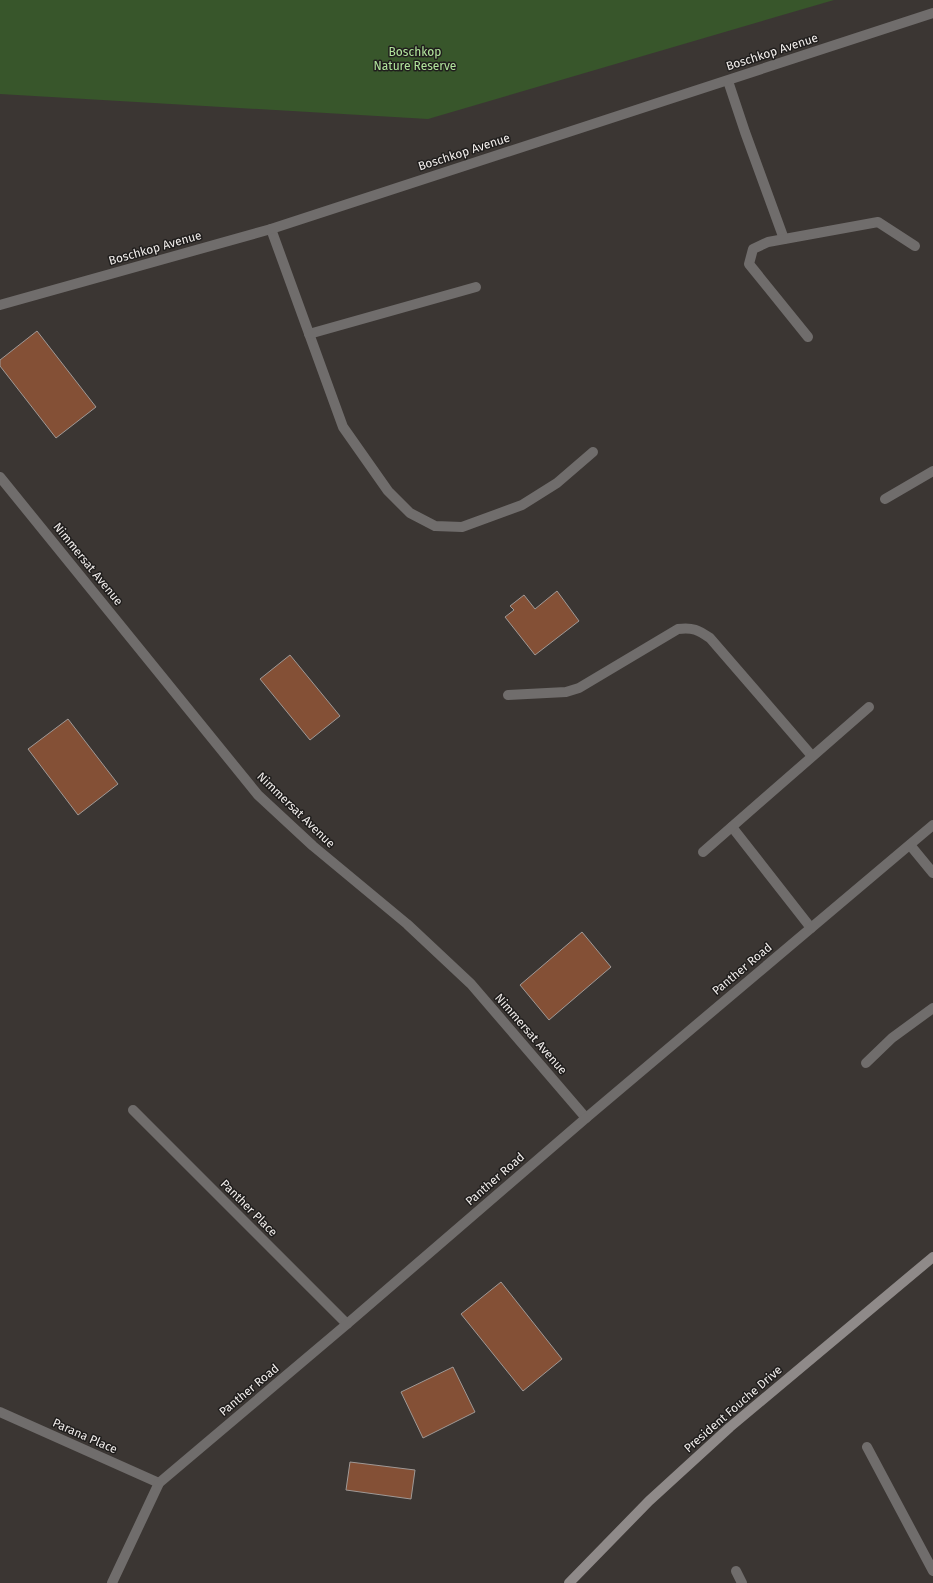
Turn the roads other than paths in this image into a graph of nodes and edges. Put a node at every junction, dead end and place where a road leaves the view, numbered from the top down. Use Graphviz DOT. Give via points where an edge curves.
graph roads {
  1 [pos="933,13"];
  2 [pos="728,81"];
  3 [pos="271,229"];
  4 [pos="784,239"];
  5 [pos="915,246"];
  6 [pos="476,287"];
  7 [pos="0,305"];
  8 [pos="309,334"];
  9 [pos="808,337"];
  10 [pos="593,452"];
  11 [pos="933,471"];
  12 [pos="0,477"];
  13 [pos="885,500"];
  14 [pos="508,695"];
  15 [pos="870,707"];
  16 [pos="812,756"];
  17 [pos="933,826"];
  18 [pos="732,827"];
  19 [pos="910,844"];
  20 [pos="703,852"];
  21 [pos="933,873"];
  22 [pos="810,928"];
  23 [pos="933,1008"];
  24 [pos="866,1063"];
  25 [pos="133,1110"];
  26 [pos="586,1118"];
  27 [pos="933,1254"];
  28 [pos="933,1257"];
  29 [pos="923,1265"];
  30 [pos="346,1324"];
  31 [pos="0,1412"];
  32 [pos="867,1447"];
  33 [pos="159,1483"];
  34 [pos="736,1571"];
  35 [pos="933,1571"];
  36 [pos="112,1583"];
  37 [pos="570,1583"];
  38 [pos="742,1583"];
  1 -- 2 [label="street, Boschkop Avenue"];
  2 -- 3 [label="street, Boschkop Avenue"];
  2 -- 4 [label="street"];
  3 -- 7 [label="street, Boschkop Avenue"];
  3 -- 8 [label="street"];
  4 -- 5 [label="street" via="878,222"];
  4 -- 9 [label="street" via="768,242 753,249 749,264"];
  6 -- 8 [label="street"];
  8 -- 10 [label="street" via="343,427 356,447 388,490 410,513 435,526 462,527 522,505 557,483"];
  11 -- 13 [label="street"];
  12 -- 26 [label="street, Nimmersat Avenue" via="258,795 313,846 408,924 471,984"];
  14 -- 16 [label="street" via="566,692 579,688 678,629 689,627 710,638"];
  15 -- 16 [label="street"];
  16 -- 18 [label="street"];
  17 -- 19 [label="street, Panther Road"];
  18 -- 20 [label="street"];
  18 -- 22 [label="street"];
  19 -- 21 [label="street"];
  19 -- 22 [label="street, Panther Road"];
  22 -- 26 [label="street, Panther Road"];
  23 -- 24 [label="street" via="892,1038"];
  25 -- 30 [label="street, Panther Place"];
  26 -- 30 [label="street, Panther Road"];
  27 -- 29 [label="street, President Fouche Drive"];
  28 -- 29 [label="street, President Fouche Drive"];
  29 -- 37 [label="street, President Fouche Drive" via="730,1427 649,1501"];
  30 -- 33 [label="street, Panther Road"];
  31 -- 33 [label="street, Parana Place"];
  32 -- 35 [label="street"];
  33 -- 36 [label="street, Panther Road"];
  34 -- 38 [label="street"];
}
